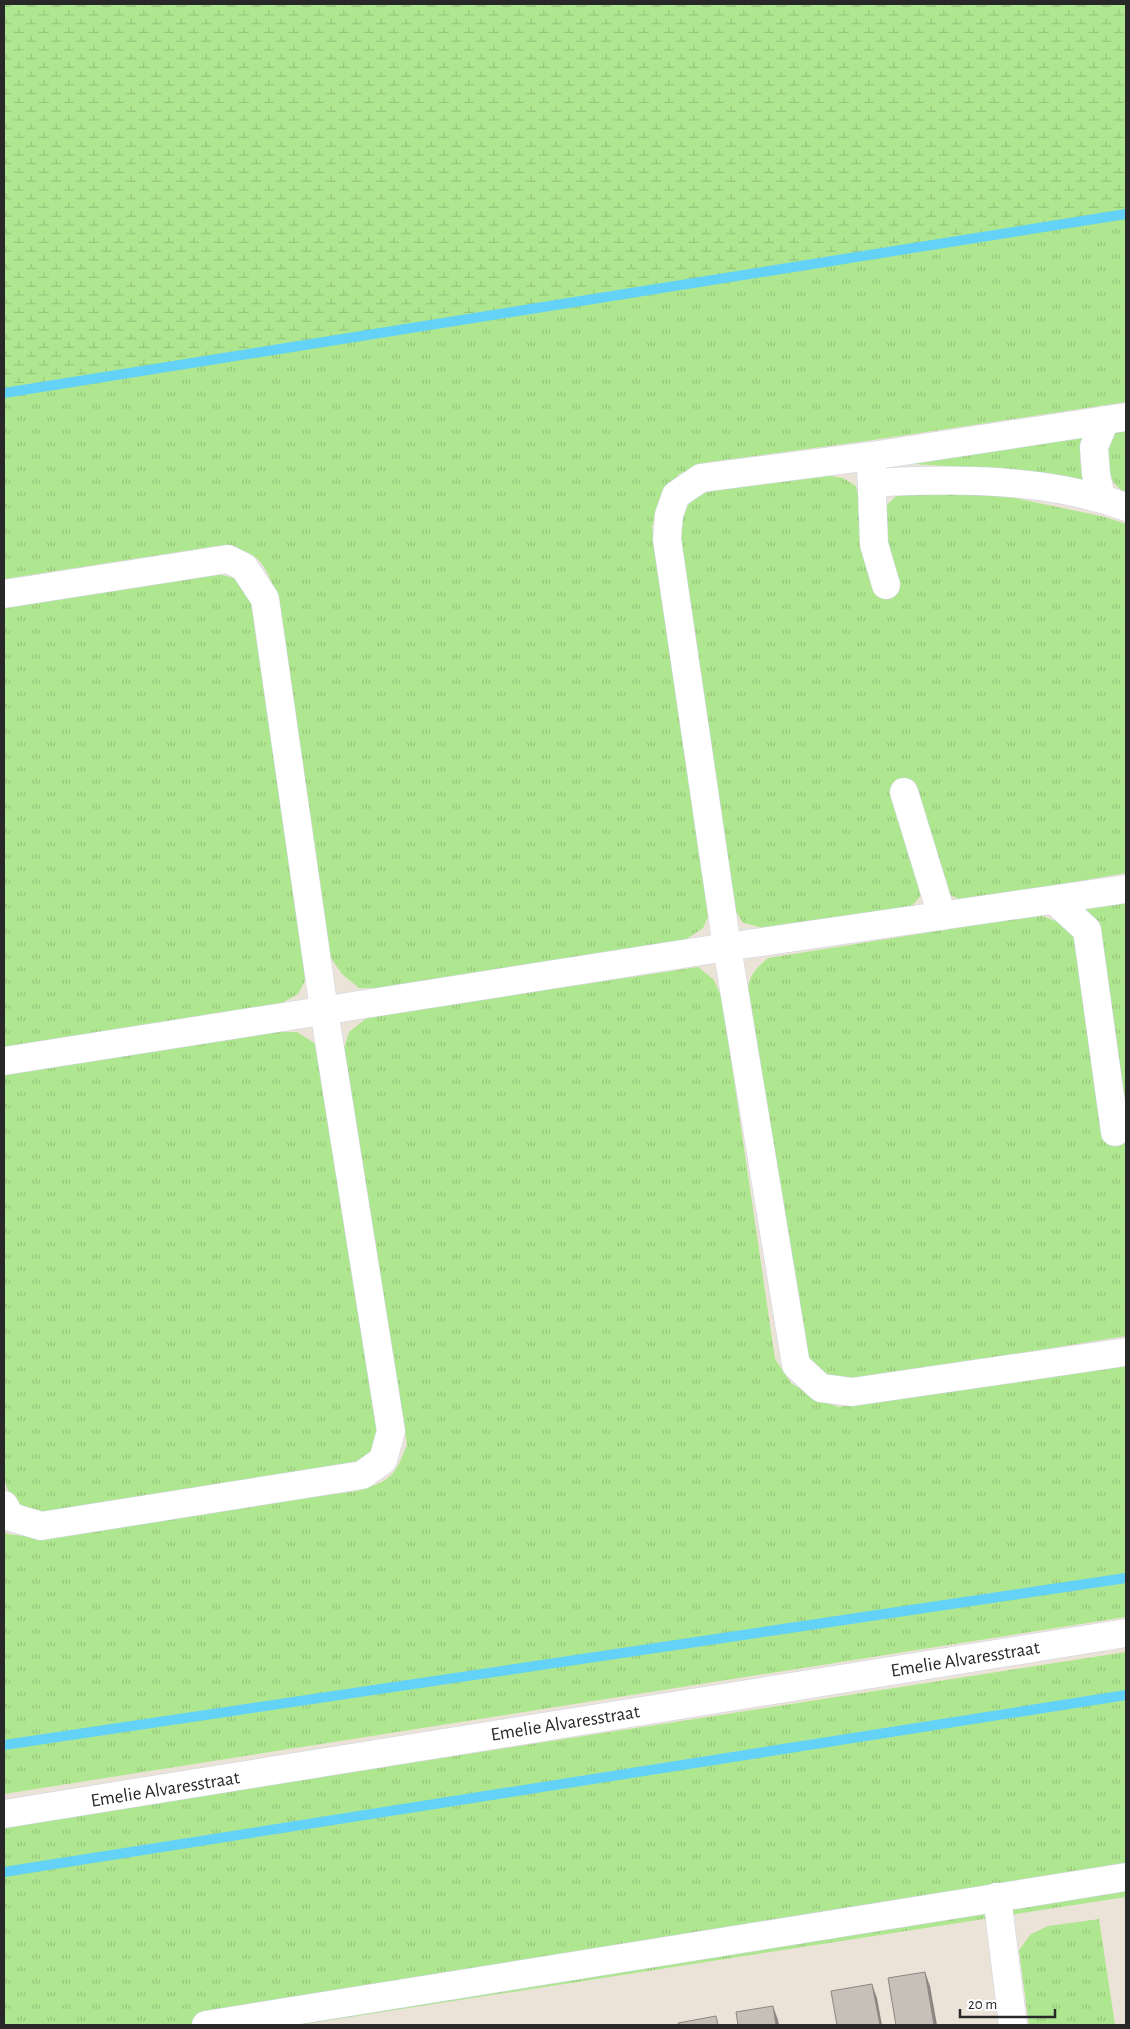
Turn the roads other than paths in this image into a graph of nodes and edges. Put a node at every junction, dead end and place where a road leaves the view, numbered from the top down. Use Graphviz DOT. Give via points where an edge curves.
graph roads {
  1 [pos="1116,419"];
  2 [pos="871,470"];
  3 [pos="1114,502"];
  4 [pos="886,585"];
  5 [pos="4,594"];
  6 [pos="904,792"];
  7 [pos="1126,889"];
  8 [pos="1054,900"];
  9 [pos="942,916"];
  10 [pos="727,947"];
  11 [pos="324,1010"];
  12 [pos="4,1061"];
  13 [pos="1115,1132"];
  14 [pos="1126,1352"];
  15 [pos="4,1505"];
  16 [pos="1126,1632"];
  17 [pos="4,1814"];
  18 [pos="1126,1877"];
  19 [pos="997,1897"];
  20 [pos="206,2025"];
  21 [pos="1013,2025"];
  1 -- 2 [label="street"];
  1 -- 3 [label="street" via="1094,447 1096,474"];
  2 -- 3 [label="street" via="1021,485"];
  2 -- 4 [label="street" via="874,544"];
  2 -- 10 [label="street" via="701,478 676,495 667,539"];
  5 -- 11 [label="street" via="228,559 244,567 264,599"];
  6 -- 9 [label="street"];
  7 -- 8 [label="street"];
  8 -- 9 [label="street"];
  8 -- 13 [label="street" via="1087,930"];
  9 -- 10 [label="street"];
  10 -- 11 [label="street"];
  10 -- 14 [label="street" via="796,1365 821,1388 852,1392"];
  11 -- 12 [label="street"];
  11 -- 15 [label="street" via="391,1431 383,1460 362,1475 41,1526 11,1517"];
  16 -- 17 [label="street, Emelie Alvaresstraat"];
  18 -- 19 [label="street"];
  19 -- 20 [label="street"];
  19 -- 21 [label="street"];
}
